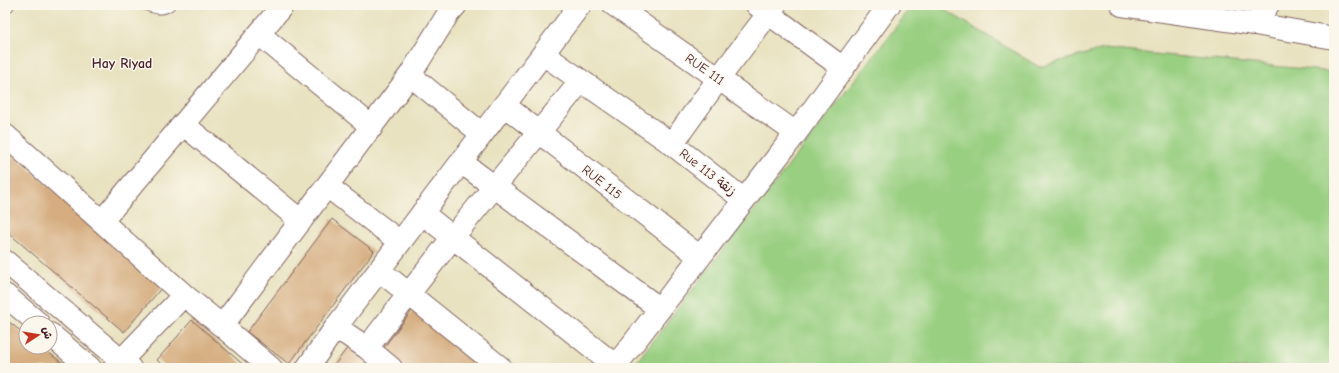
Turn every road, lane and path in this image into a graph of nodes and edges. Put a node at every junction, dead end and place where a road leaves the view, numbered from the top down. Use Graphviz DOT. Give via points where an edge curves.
graph roads {
  1 [pos="147,5"];
  2 [pos="169,5"];
  3 [pos="283,5"];
  4 [pos="456,5"];
  5 [pos="580,5"];
  6 [pos="614,5"];
  7 [pos="889,5"];
  8 [pos="1122,5"];
  9 [pos="1268,5"];
  10 [pos="767,8"];
  11 [pos="1182,9"];
  12 [pos="1255,24"];
  13 [pos="259,34"];
  14 [pos="1334,38"];
  15 [pos="543,54"];
  16 [pos="842,68"];
  17 [pos="410,75"];
  18 [pos="719,78"];
  19 [pos="581,81"];
  20 [pos="504,105"];
  21 [pos="183,124"];
  22 [pos="372,127"];
  23 [pos="539,133"];
  24 [pos="796,133"];
  25 [pos="482,134"];
  26 [pos="5,135"];
  27 [pos="672,144"];
  28 [pos="461,162"];
  29 [pos="327,186"];
  30 [pos="495,187"];
  31 [pos="744,200"];
  32 [pos="422,213"];
  33 [pos="102,221"];
  34 [pos="301,221"];
  35 [pos="453,237"];
  36 [pos="400,242"];
  37 [pos="700,258"];
  38 [pos="5,261"];
  39 [pos="379,270"];
  40 [pos="409,294"];
  41 [pos="5,295"];
  42 [pos="184,295"];
  43 [pos="660,309"];
  44 [pos="29,315"];
  45 [pos="222,326"];
  46 [pos="336,327"];
  47 [pos="58,341"];
  48 [pos="367,348"];
  49 [pos="122,365"];
  50 [pos="615,367"];
  51 [pos="90,368"];
  52 [pos="271,368"];
  53 [pos="307,368"];
  54 [pos="391,368"];
  55 [pos="501,368"];
  1 -- 2 [label="lane" via="158,8"];
  3 -- 13 [label="street"];
  4 -- 17 [label="street"];
  5 -- 15 [label="street"];
  6 -- 18 [label="street, RUE 111"];
  7 -- 16 [label="street"];
  8 -- 11 [label="street"];
  9 -- 12 [label="street"];
  10 -- 16 [label="street"];
  10 -- 18 [label="street"];
  11 -- 12 [label="street"];
  12 -- 14 [label="street"];
  13 -- 21 [label="street"];
  13 -- 22 [label="street"];
  15 -- 19 [label="street, Rue 113 زنقة"];
  15 -- 20 [label="street"];
  16 -- 24 [label="street"];
  17 -- 22 [label="street"];
  17 -- 25 [label="street"];
  18 -- 24 [label="street, RUE 111"];
  18 -- 27 [label="street"];
  19 -- 23 [label="street"];
  19 -- 27 [label="street, Rue 113 زنقة"];
  20 -- 23 [label="street, RUE 115"];
  20 -- 25 [label="street"];
  21 -- 33 [label="street"];
  21 -- 34 [label="street"];
  22 -- 29 [label="street"];
  23 -- 30 [label="street"];
  23 -- 37 [label="street, RUE 115"];
  24 -- 31 [label="street"];
  25 -- 28 [label="street"];
  26 -- 33 [label="street"];
  27 -- 31 [label="street, Rue 113 زنقة"];
  28 -- 30 [label="street"];
  28 -- 32 [label="street"];
  29 -- 34 [label="street"];
  29 -- 36 [label="street"];
  30 -- 35 [label="street"];
  30 -- 43 [label="street"];
  31 -- 37 [label="street"];
  32 -- 35 [label="street"];
  32 -- 36 [label="street"];
  33 -- 42 [label="street"];
  34 -- 45 [label="street"];
  35 -- 40 [label="street"];
  35 -- 50 [label="street"];
  36 -- 39 [label="street"];
  37 -- 43 [label="street"];
  38 -- 49 [label="street"];
  39 -- 40 [label="street"];
  39 -- 46 [label="street"];
  40 -- 48 [label="street"];
  40 -- 55 [label="street"];
  41 -- 44 [label="street"];
  42 -- 45 [label="street"];
  42 -- 49 [label="street"];
  43 -- 50 [label="street"];
  45 -- 52 [label="street"];
  46 -- 48 [label="street"];
  46 -- 53 [label="street"];
  47 -- 51 [label="street"];
  48 -- 54 [label="street"];
}
